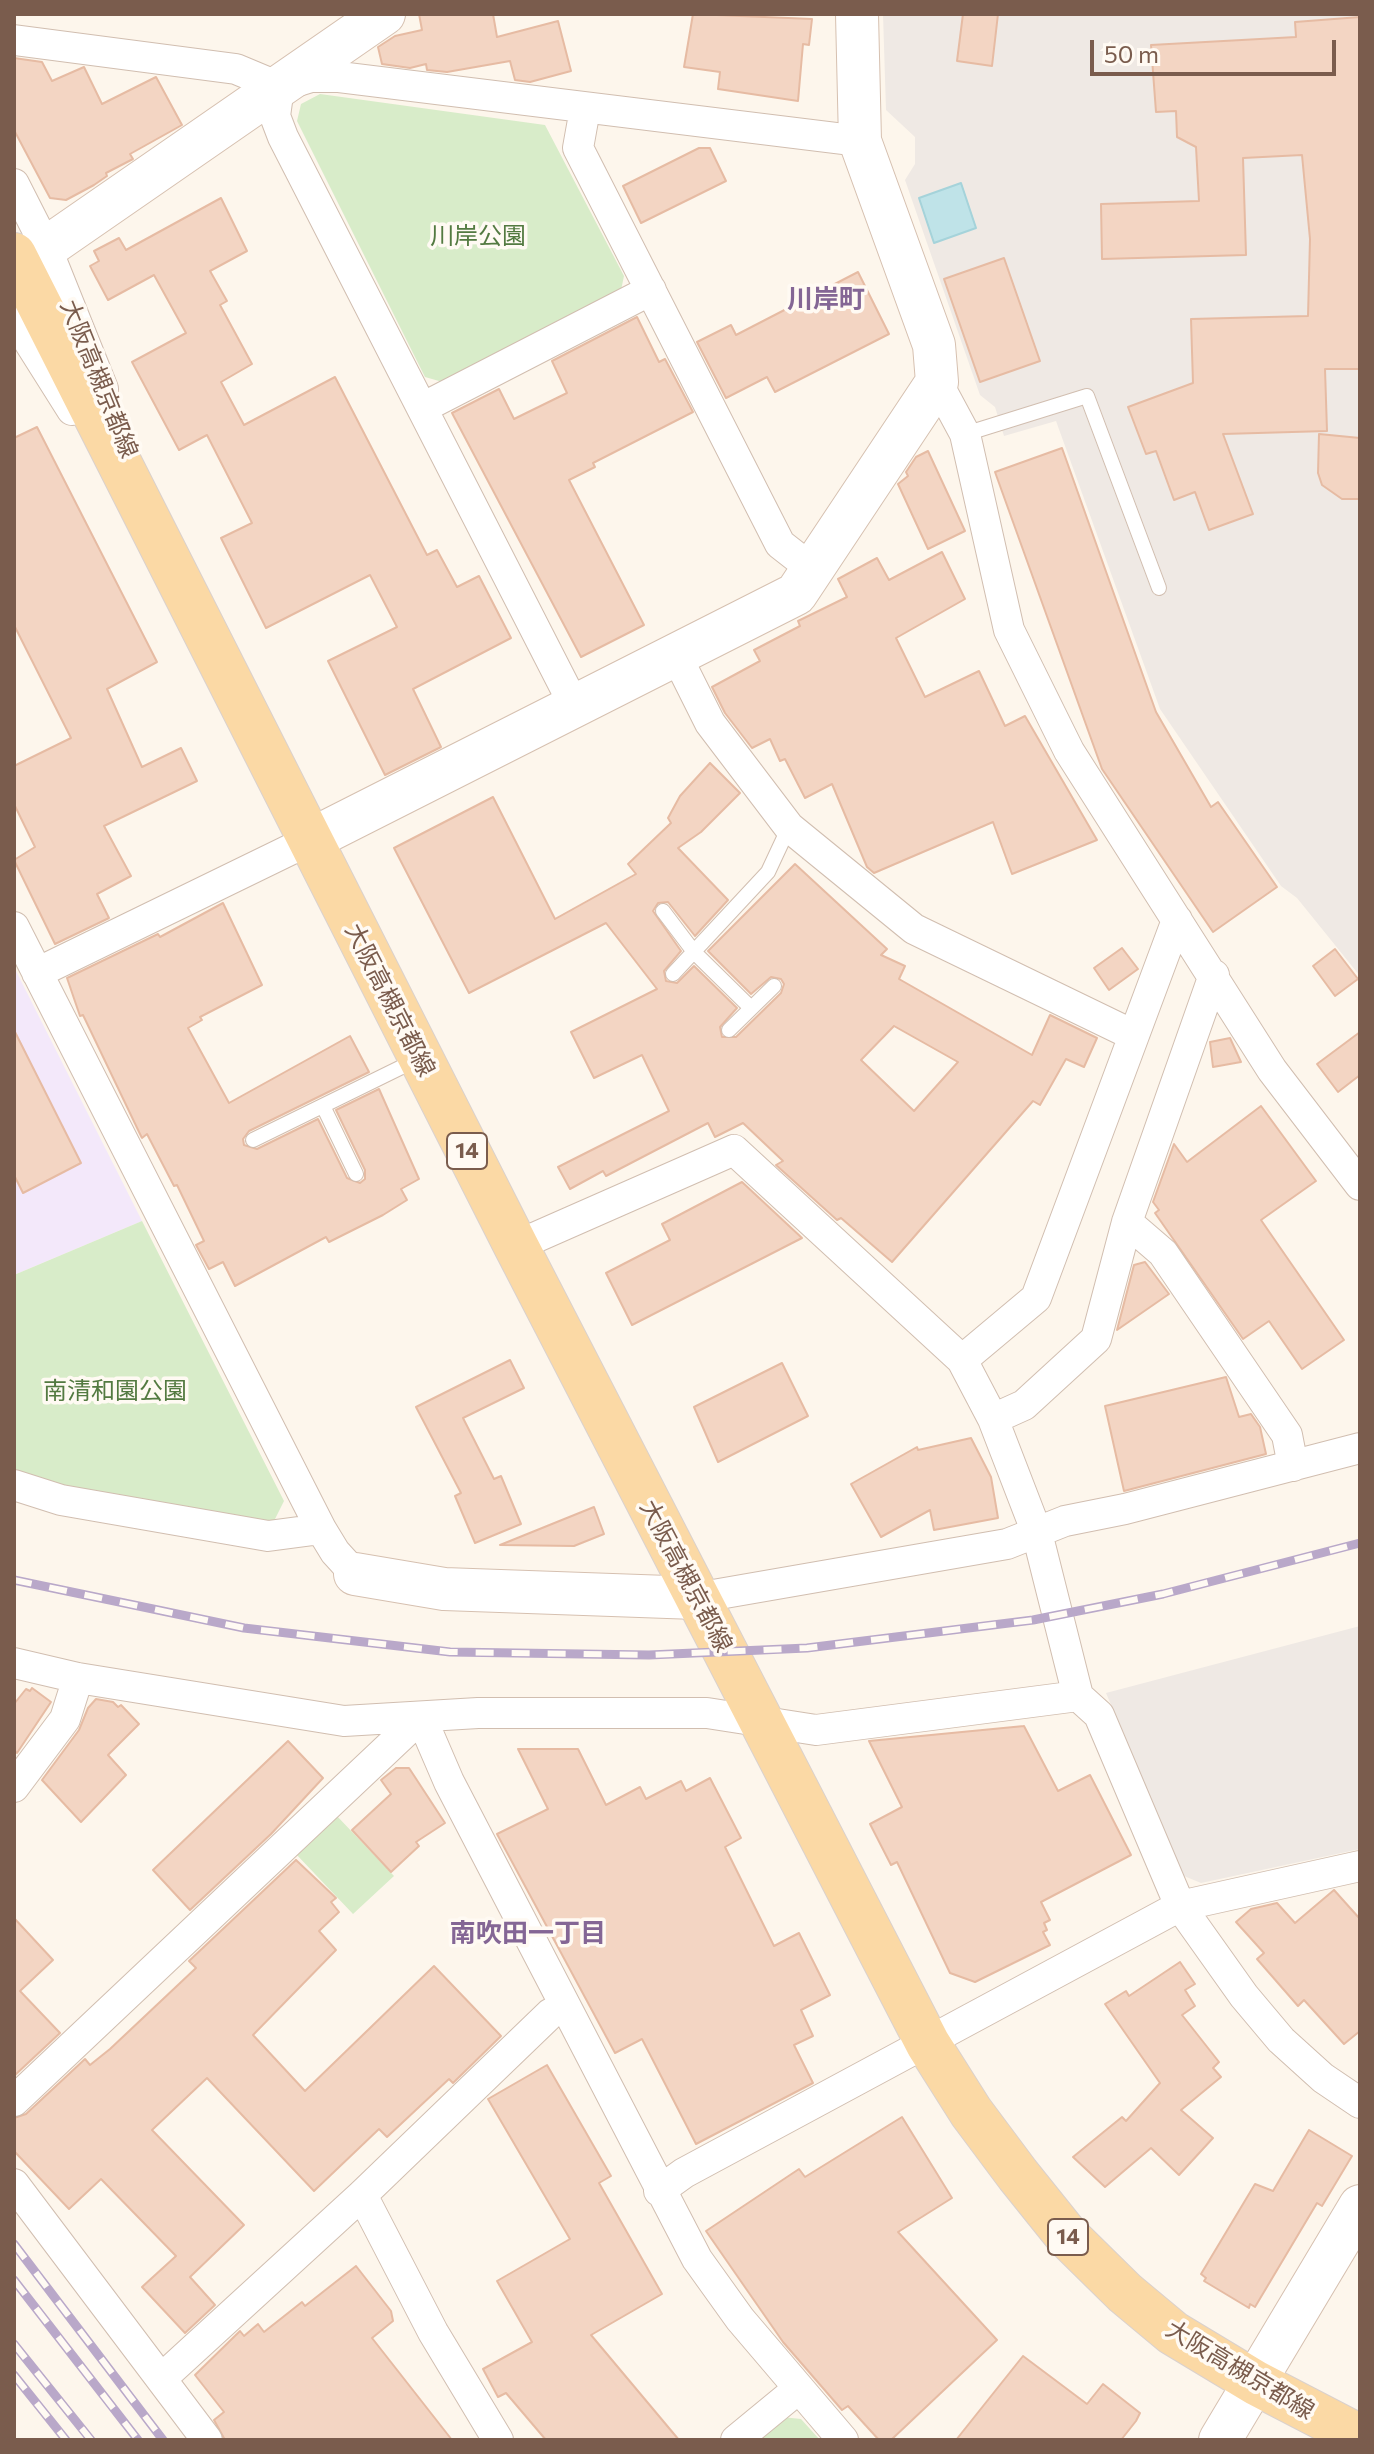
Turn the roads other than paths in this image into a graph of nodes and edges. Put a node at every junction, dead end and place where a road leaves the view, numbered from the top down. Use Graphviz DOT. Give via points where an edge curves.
graph roads {
  1 [pos="384,14"];
  2 [pos="857,14"];
  3 [pos="14,40"];
  4 [pos="279,87"];
  5 [pos="585,109"];
  6 [pos="860,141"];
  7 [pos="14,184"];
  8 [pos="23,259"];
  9 [pos="651,290"];
  10 [pos="14,318"];
  11 [pos="937,382"];
  12 [pos="424,407"];
  13 [pos="965,434"];
  14 [pos="812,569"];
  15 [pos="177,577"];
  16 [pos="1159,588"];
  17 [pos="676,655"];
  18 [pos="574,705"];
  19 [pos="789,827"];
  20 [pos="308,841"];
  21 [pos="663,911"];
  22 [pos="1177,920"];
  23 [pos="14,927"];
  24 [pos="694,952"];
  25 [pos="37,973"];
  26 [pos="673,974"];
  27 [pos="1214,975"];
  28 [pos="774,986"];
  29 [pos="751,1008"];
  30 [pos="729,1030"];
  31 [pos="1133,1035"];
  32 [pos="420,1058"];
  33 [pos="323,1106"];
  34 [pos="253,1140"];
  35 [pos="356,1174"];
  36 [pos="1360,1185"];
  37 [pos="1127,1222"];
  38 [pos="516,1246"];
  39 [pos="962,1360"];
  40 [pos="993,1419"];
  41 [pos="1360,1448"];
  42 [pos="1293,1466"];
  43 [pos="14,1485"];
  44 [pos="321,1529"];
  45 [pos="1037,1533"];
  46 [pos="355,1574"];
  47 [pos="696,1598"];
  48 [pos="14,1663"];
  49 [pos="78,1678"];
  50 [pos="1078,1696"];
  51 [pos="421,1717"];
  52 [pos="764,1722"];
  53 [pos="14,1787"];
  54 [pos="1360,1866"];
  55 [pos="1180,1906"];
  56 [pos="564,2006"];
  57 [pos="928,2044"];
  58 [pos="14,2101"];
  59 [pos="1360,2103"];
  60 [pos="14,2184"];
  61 [pos="659,2191"];
  62 [pos="362,2195"];
  63 [pos="1360,2206"];
  64 [pos="161,2379"];
  65 [pos="1256,2383"];
  66 [pos="798,2389"];
  67 [pos="1360,2437"];
  68 [pos="207,2440"];
  69 [pos="498,2440"];
  70 [pos="736,2440"];
  71 [pos="843,2440"];
  72 [pos="1220,2440"];
  1 -- 4 [label="street"];
  2 -- 6 [label="street"];
  3 -- 4 [label="street" via="236,69"];
  4 -- 5 [label="street" via="311,77 339,77"];
  4 -- 8 [label="street"];
  4 -- 12 [label="street" via="275,116 283,137"];
  5 -- 6 [label="street"];
  5 -- 9 [label="street" via="578,148"];
  6 -- 11 [label="street" via="934,345"];
  7 -- 8 [label="street, 大阪高槻京都線 / 14"];
  8 -- 15 [label="main road, 大阪高槻京都線 / 14"];
  9 -- 12 [label="street"];
  9 -- 14 [label="street" via="780,544"];
  10 -- 15 [label="street, 大阪高槻京都線 / 14"];
  11 -- 13 [label="street"];
  11 -- 14 [label="street"];
  12 -- 18 [label="street"];
  13 -- 16 [label="lane" via="1087,396"];
  13 -- 22 [label="street" via="1009,630 1069,751"];
  14 -- 17 [label="street" via="796,594"];
  15 -- 20 [label="main road, 大阪高槻京都線 / 14"];
  17 -- 18 [label="street"];
  17 -- 19 [label="street" via="710,723"];
  18 -- 20 [label="street"];
  19 -- 24 [label="lane" via="768,872"];
  19 -- 31 [label="street" via="914,929"];
  20 -- 25 [label="street"];
  20 -- 32 [label="main road, 大阪高槻京都線 / 14"];
  21 -- 24 [label="lane"];
  22 -- 27 [label="street"];
  22 -- 31 [label="street"];
  23 -- 25 [label="street"];
  24 -- 26 [label="lane"];
  24 -- 29 [label="lane"];
  25 -- 44 [label="street"];
  27 -- 36 [label="street" via="1272,1070"];
  27 -- 37 [label="street"];
  28 -- 29 [label="lane"];
  29 -- 30 [label="lane"];
  31 -- 39 [label="street" via="1036,1298"];
  32 -- 33 [label="lane"];
  32 -- 38 [label="main road, 大阪高槻京都線 / 14"];
  33 -- 34 [label="lane"];
  33 -- 35 [label="lane"];
  37 -- 40 [label="street" via="1096,1339 1024,1405"];
  37 -- 42 [label="street" via="1163,1253 1287,1435"];
  38 -- 39 [label="street" via="734,1150"];
  38 -- 47 [label="main road, 大阪高槻京都線 / 14"];
  39 -- 40 [label="street"];
  40 -- 45 [label="street"];
  41 -- 42 [label="street"];
  42 -- 45 [label="street" via="1065,1521"];
  43 -- 44 [label="street" via="61,1500 268,1536"];
  44 -- 46 [label="street"];
  45 -- 47 [label="street" via="1007,1544"];
  45 -- 50 [label="street"];
  46 -- 47 [label="street" via="444,1589"];
  47 -- 52 [label="main road, 大阪高槻京都線 / 14"];
  48 -- 49 [label="street"];
  49 -- 51 [label="street" via="344,1721"];
  49 -- 53 [label="street" via="65,1719"];
  50 -- 52 [label="street" via="816,1730"];
  50 -- 55 [label="street" via="1099,1715"];
  51 -- 52 [label="street" via="707,1713"];
  51 -- 56 [label="street"];
  51 -- 58 [label="street"];
  52 -- 57 [label="main road, 大阪高槻京都線 / 14"];
  54 -- 55 [label="street"];
  55 -- 57 [label="street"];
  55 -- 59 [label="street" via="1281,2040"];
  56 -- 61 [label="street"];
  56 -- 62 [label="street"];
  57 -- 61 [label="street"];
  57 -- 65 [label="main road, 大阪高槻京都線 / 14" via="971,2112 1067,2236 1173,2333"];
  60 -- 64 [label="street"];
  61 -- 66 [label="street" via="697,2259"];
  62 -- 64 [label="street"];
  62 -- 69 [label="street" via="433,2332"];
  63 -- 65 [label="street"];
  64 -- 68 [label="street"];
  65 -- 67 [label="main road, 大阪高槻京都線 / 14"];
  65 -- 72 [label="street"];
  66 -- 70 [label="street"];
  66 -- 71 [label="street"];
}
